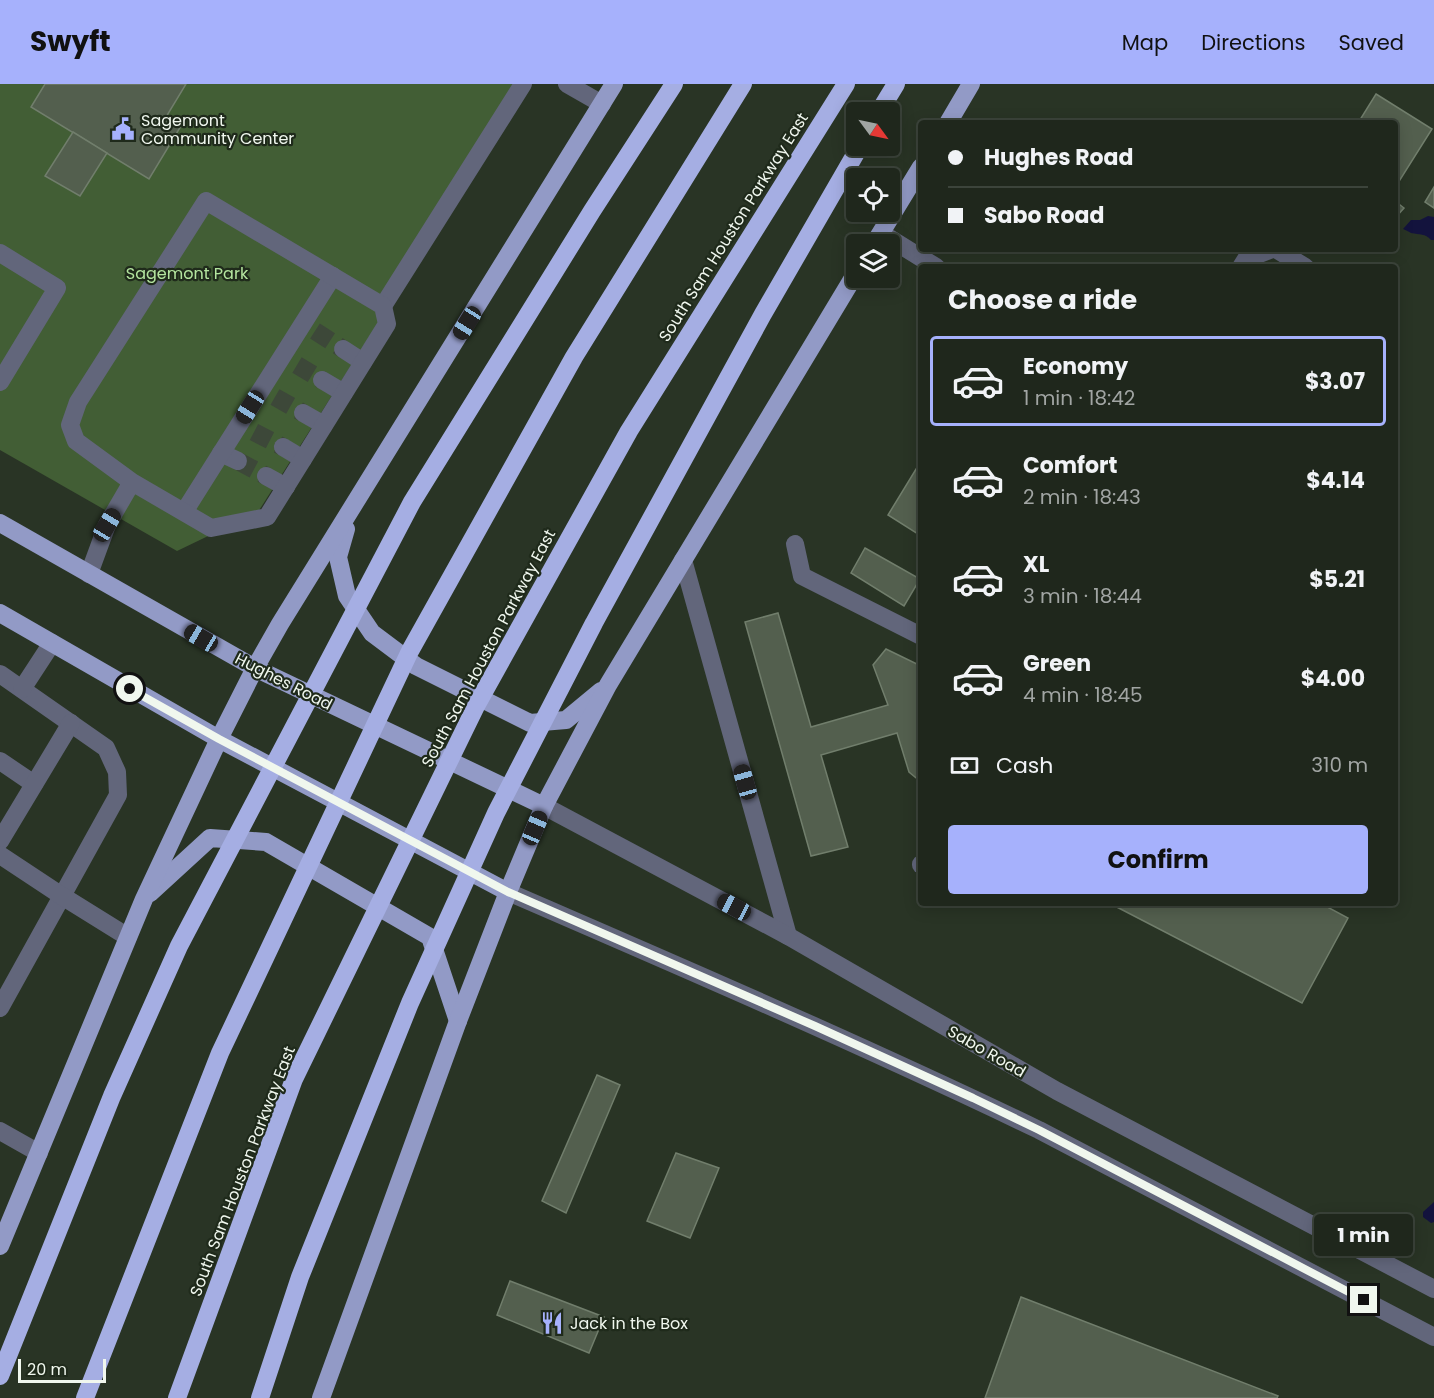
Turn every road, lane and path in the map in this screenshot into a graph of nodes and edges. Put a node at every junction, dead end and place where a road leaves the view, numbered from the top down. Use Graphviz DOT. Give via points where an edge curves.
graph roads {
  1 [pos="523,84"];
  2 [pos="567,84"];
  3 [pos="614,84"];
  4 [pos="674,84"];
  5 [pos="742,84"];
  6 [pos="846,84"];
  7 [pos="896,84"];
  8 [pos="971,84"];
  9 [pos="885,102"];
  10 [pos="602,104"];
  11 [pos="950,120"];
  12 [pos="854,156"];
  13 [pos="918,172"];
  14 [pos="880,234"];
  15 [pos="900,250"];
  16 [pos="1266,252"];
  17 [pos="1279,252"];
  18 [pos="0,253"];
  19 [pos="930,264"];
  20 [pos="1243,264"];
  21 [pos="1300,264"];
  22 [pos="333,276"];
  23 [pos="847,288"];
  24 [pos="383,306"];
  25 [pos="343,349"];
  26 [pos="363,362"];
  27 [pos="322,380"];
  28 [pos="0,382"];
  29 [pos="344,393"];
  30 [pos="303,413"];
  31 [pos="324,425"];
  32 [pos="283,447"];
  33 [pos="303,459"];
  34 [pos="266,476"];
  35 [pos="132,482"];
  36 [pos="286,487"];
  37 [pos="184,512"];
  38 [pos="350,513"];
  39 [pos="0,523"];
  40 [pos="795,544"];
  41 [pos="683,560"];
  42 [pos="89,574"];
  43 [pos="0,613"];
  44 [pos="918,634"];
  45 [pos="51,643"];
  46 [pos="255,668"];
  47 [pos="0,674"];
  48 [pos="608,685"];
  49 [pos="22,689"];
  50 [pos="71,723"];
  51 [pos="219,739"];
  52 [pos="0,761"];
  53 [pos="34,784"];
  54 [pos="544,806"];
  55 [pos="0,841"];
  56 [pos="0,855"];
  57 [pos="508,892"];
  58 [pos="62,896"];
  59 [pos="144,899"];
  60 [pos="788,936"];
  61 [pos="128,937"];
  62 [pos="0,1008"];
  63 [pos="458,1021"];
  64 [pos="0,1131"];
  65 [pos="39,1153"];
  66 [pos="0,1246"];
  67 [pos="1434,1289"];
  68 [pos="1434,1337"];
  69 [pos="0,1376"];
  70 [pos="86,1398"];
  71 [pos="177,1398"];
  72 [pos="260,1398"];
  73 [pos="321,1398"];
  1 -- 24 [label="street"];
  2 -- 10 [label="street"];
  3 -- 10 [label="main road"];
  4 -- 69 [label="highway" via="412,502 179,946 112,1096"];
  5 -- 70 [label="highway" via="574,357 410,651 220,1053"];
  6 -- 71 [label="highway, South Sam Houston Parkway East" via="623,441 476,706 294,1079"];
  7 -- 9 [label="highway"];
  8 -- 11 [label="main road"];
  10 -- 38 [label="main road"];
  12 -- 72 [label="highway" via="594,623 496,813 410,1003 300,1277"];
  13 -- 14 [label="main road"];
  15 -- 19 [label="street"];
  16 -- 20 [label="street"];
  17 -- 21 [label="street"];
  18 -- 28 [label="street" via="57,288"];
  22 -- 24 [label="street"];
  22 -- 35 [label="street" via="206,201 78,402 70,425 76,441"];
  22 -- 37 [label="street" via="309,328 230,457"];
  23 -- 41 [label="main road"];
  24 -- 26 [label="street" via="387,324"];
  25 -- 26 [label="street"];
  26 -- 29 [label="street"];
  27 -- 29 [label="street"];
  29 -- 31 [label="street"];
  30 -- 31 [label="street"];
  31 -- 33 [label="street"];
  32 -- 33 [label="street"];
  33 -- 36 [label="street"];
  34 -- 36 [label="street"];
  35 -- 37 [label="street"];
  35 -- 42 [label="street" via="107,525"];
  36 -- 37 [label="street" via="267,517 211,528"];
  38 -- 46 [label="main road"];
  38 -- 48 [label="main road" via="339,557 347,596 372,633 416,666 530,723 566,720"];
  39 -- 42 [label="main road, Hughes Road"];
  40 -- 44 [label="street" via="802,576"];
  41 -- 48 [label="main road"];
  41 -- 60 [label="street"];
  42 -- 46 [label="main road, Hughes Road"];
  43 -- 45 [label="main road"];
  45 -- 49 [label="street"];
  45 -- 51 [label="main road"];
  46 -- 51 [label="main road"];
  46 -- 54 [label="main road, Hughes Road"];
  47 -- 49 [label="street"];
  48 -- 54 [label="main road"];
  49 -- 50 [label="street"];
  50 -- 53 [label="street"];
  50 -- 58 [label="street" via="106,748 117,772 118,795"];
  51 -- 57 [label="main road"];
  51 -- 59 [label="main road"];
  52 -- 53 [label="street"];
  53 -- 55 [label="street"];
  54 -- 57 [label="main road"];
  54 -- 60 [label="street, Sabo Road"];
  56 -- 58 [label="street"];
  57 -- 63 [label="main road"];
  57 -- 68 [label="street" via="815,1026 1039,1130"];
  58 -- 61 [label="street"];
  58 -- 62 [label="street"];
  59 -- 61 [label="main road"];
  59 -- 63 [label="main road" via="210,838 266,842 430,937"];
  60 -- 67 [label="street, Sabo Road" via="1058,1091"];
  61 -- 65 [label="main road"];
  63 -- 73 [label="main road"];
  64 -- 65 [label="street"];
  65 -- 66 [label="main road"];
}
